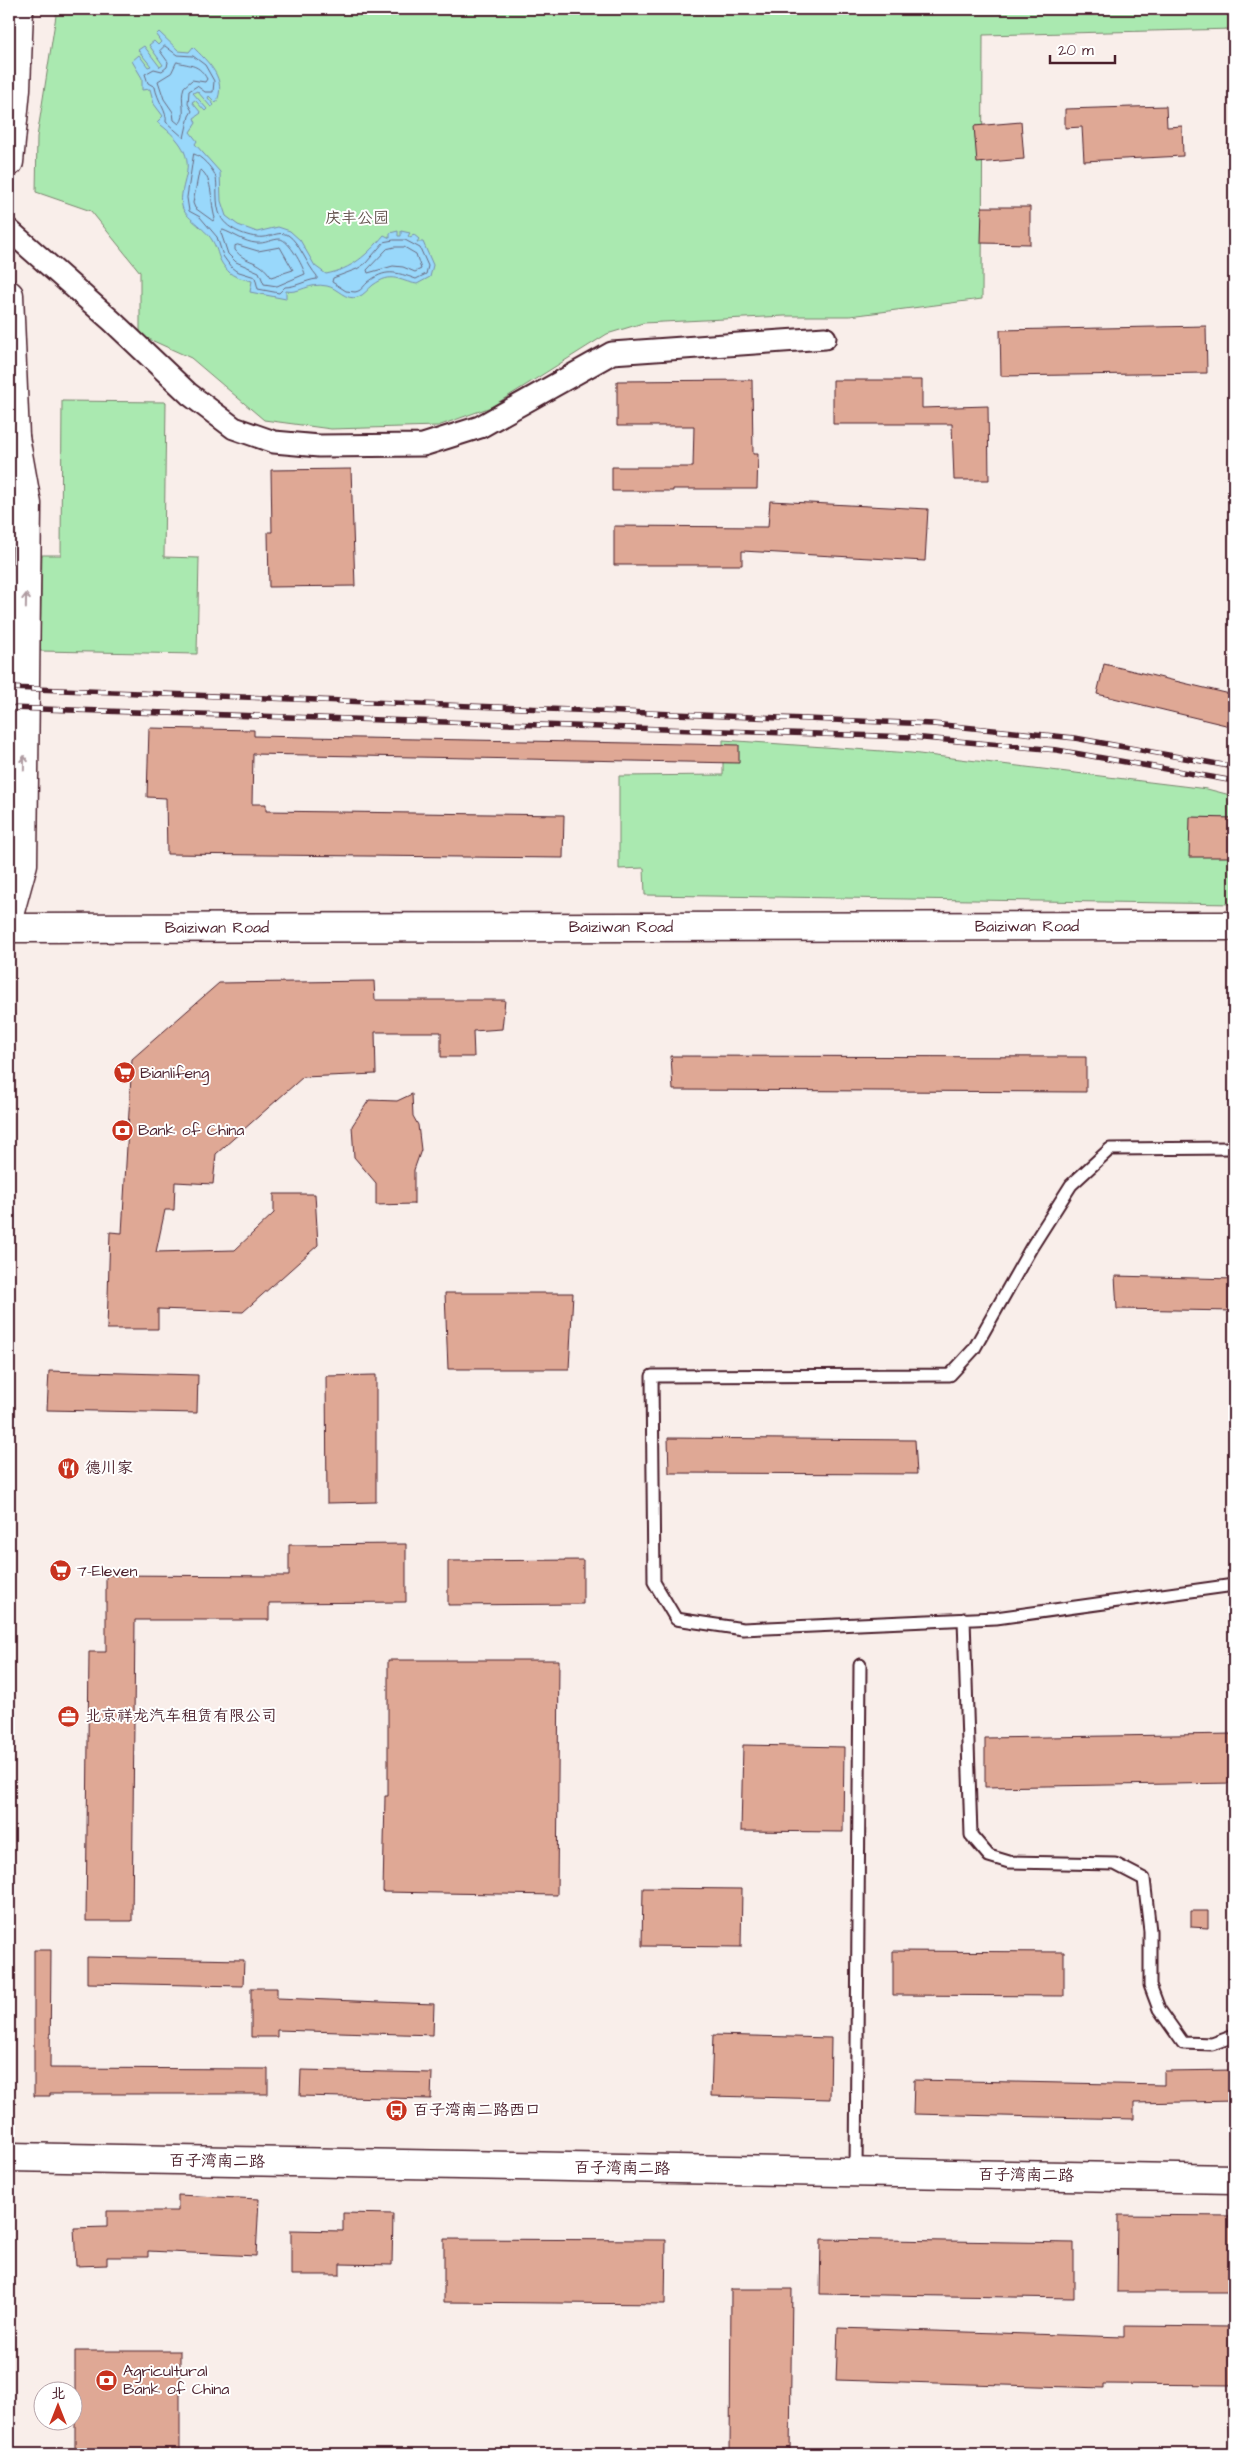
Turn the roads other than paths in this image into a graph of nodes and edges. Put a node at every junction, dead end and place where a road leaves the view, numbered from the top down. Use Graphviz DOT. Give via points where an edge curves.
graph roads {
  1 [pos="19,9"];
  2 [pos="9,162"];
  3 [pos="9,230"];
  4 [pos="9,295"];
  5 [pos="825,338"];
  6 [pos="12,446"];
  7 [pos="9,915"];
  8 [pos="1234,926"];
  9 [pos="9,928"];
  10 [pos="1234,1148"];
  11 [pos="1234,1585"];
  12 [pos="964,1619"];
  13 [pos="860,1665"];
  14 [pos="1234,2036"];
  15 [pos="9,2157"];
  16 [pos="856,2172"];
  17 [pos="1234,2179"];
  1 -- 2 [label="street"];
  3 -- 5 [label="street" via="189,394 234,428 274,442 319,446 423,445 480,427 612,353"];
  4 -- 6 [label="street"];
  7 -- 6 [label="street, one-way" via="23,864 27,504"];
  8 -- 9 [label="street, Baiziwan Road"];
  10 -- 12 [label="lane" via="1110,1150 1071,1185 974,1349 950,1375 652,1376 654,1582 676,1619 743,1629"];
  11 -- 12 [label="lane" via="996,1618"];
  12 -- 14 [label="lane" via="971,1835 988,1856 1009,1862 1115,1864 1144,1879 1150,1931 1150,1985 1159,2009 1182,2043 1212,2044"];
  13 -- 16 [label="lane"];
  15 -- 16 [label="street, 百子湾南二路"];
  16 -- 17 [label="street, 百子湾南二路"];
}
